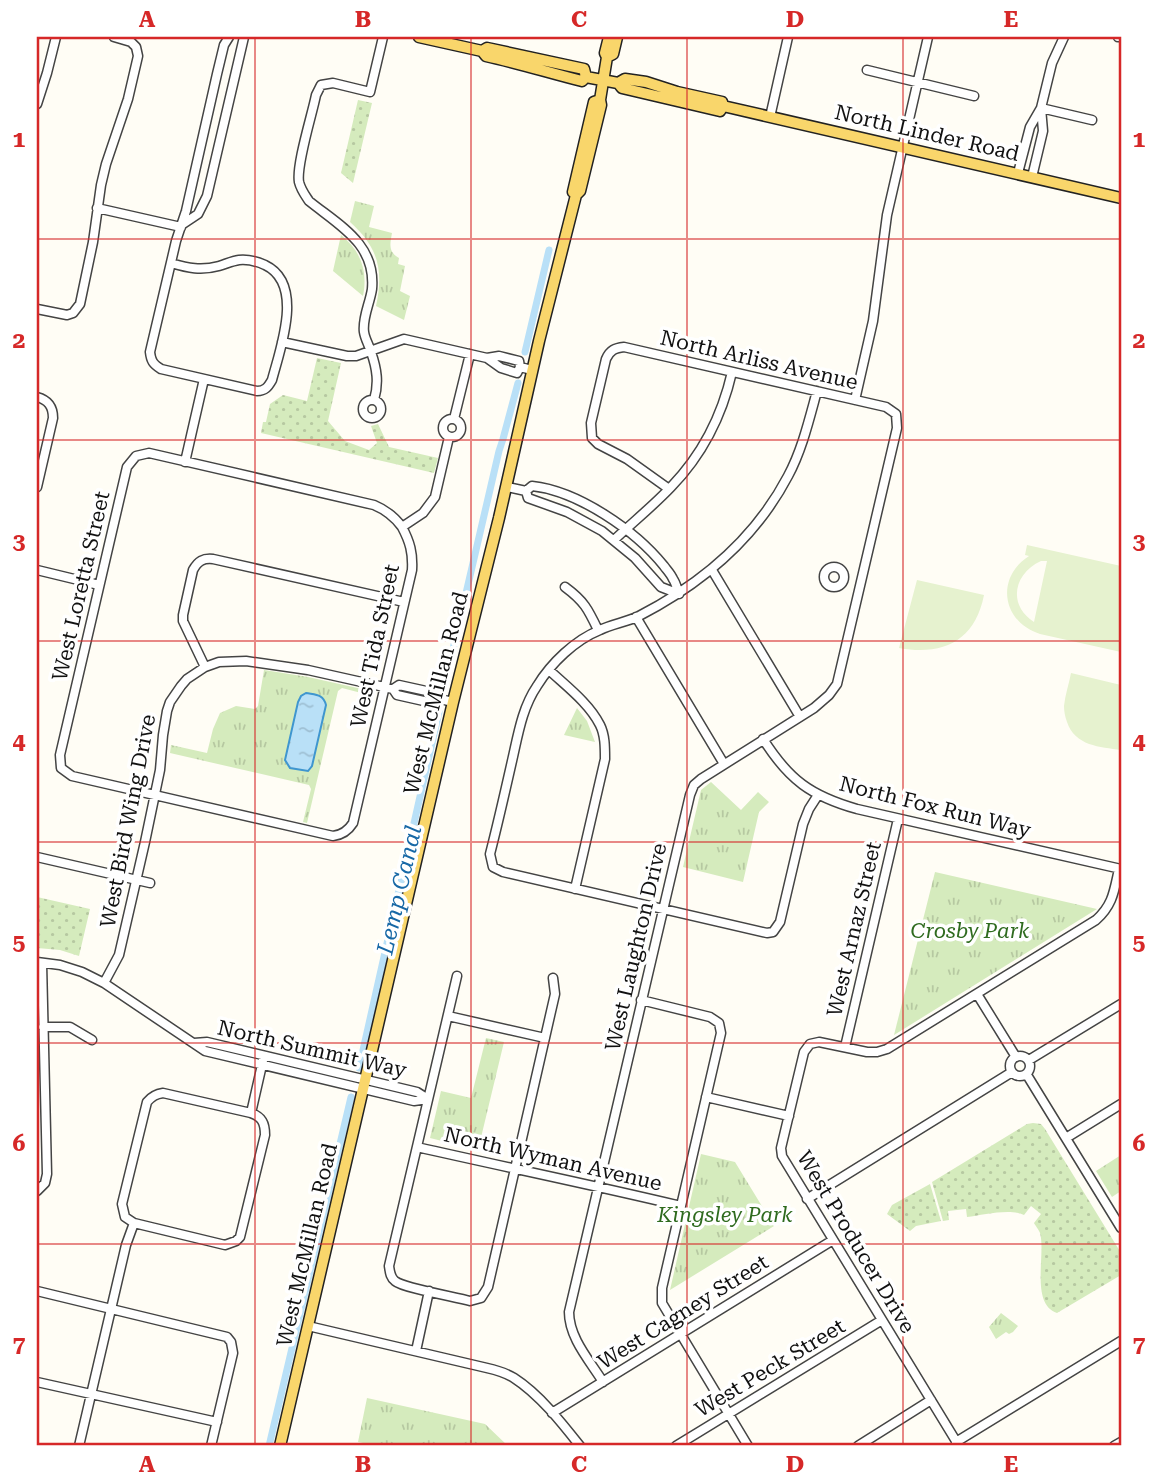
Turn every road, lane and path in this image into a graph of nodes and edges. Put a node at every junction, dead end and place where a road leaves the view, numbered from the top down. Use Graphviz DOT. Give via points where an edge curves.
graph roads {
  1 [pos="56,37"];
  2 [pos="114,37"];
  3 [pos="229,37"];
  4 [pos="244,37"];
  5 [pos="383,37"];
  6 [pos="419,37"];
  7 [pos="609,37"];
  8 [pos="617,37"];
  9 [pos="788,37"];
  10 [pos="928,37"];
  11 [pos="1064,37"];
  12 [pos="607,57"];
  13 [pos="867,70"];
  14 [pos="604,80"];
  15 [pos="917,83"];
  16 [pos="974,96"];
  17 [pos="37,104"];
  18 [pos="1041,108"];
  19 [pos="770,117"];
  20 [pos="1092,120"];
  21 [pos="903,147"];
  22 [pos="1018,173"];
  23 [pos="1032,177"];
  24 [pos="1121,198"];
  25 [pos="97,208"];
  26 [pos="182,225"];
  27 [pos="171,263"];
  28 [pos="37,309"];
  29 [pos="282,342"];
  30 [pos="371,350"];
  31 [pos="470,354"];
  32 [pos="532,370"];
  33 [pos="732,372"];
  34 [pos="204,379"];
  35 [pos="817,391"];
  36 [pos="37,397"];
  37 [pos="374,400"];
  38 [pos="855,400"];
  39 [pos="896,414"];
  40 [pos="454,419"];
  41 [pos="449,437"];
  42 [pos="184,462"];
  43 [pos="506,486"];
  44 [pos="37,487"];
  45 [pos="669,489"];
  46 [pos="526,491"];
  47 [pos="402,527"];
  48 [pos="625,529"];
  49 [pos="614,540"];
  50 [pos="37,570"];
  51 [pos="712,570"];
  52 [pos="843,579"];
  53 [pos="861,583"];
  54 [pos="99,585"];
  55 [pos="565,587"];
  56 [pos="678,594"];
  57 [pos="404,602"];
  58 [pos="636,617"];
  59 [pos="598,630"];
  60 [pos="205,667"];
  61 [pos="549,670"];
  62 [pos="389,688"];
  63 [pos="453,702"];
  64 [pos="800,717"];
  65 [pos="763,739"];
  66 [pos="724,764"];
  67 [pos="155,795"];
  68 [pos="818,795"];
  69 [pos="898,819"];
  70 [pos="37,857"];
  71 [pos="1120,869"];
  72 [pos="136,880"];
  73 [pos="150,883"];
  74 [pos="575,889"];
  75 [pos="663,910"];
  76 [pos="39,962"];
  77 [pos="457,976"];
  78 [pos="553,978"];
  79 [pos="104,983"];
  80 [pos="977,994"];
  81 [pos="641,1000"];
  82 [pos="1121,1004"];
  83 [pos="448,1016"];
  84 [pos="43,1027"];
  85 [pos="545,1038"];
  86 [pos="92,1040"];
  87 [pos="194,1043"];
  88 [pos="845,1047"];
  89 [pos="264,1056"];
  90 [pos="1016,1057"];
  91 [pos="1029,1060"];
  92 [pos="262,1065"];
  93 [pos="1012,1072"];
  94 [pos="1027,1075"];
  95 [pos="365,1085"];
  96 [pos="706,1097"];
  97 [pos="428,1099"];
  98 [pos="1121,1104"];
  99 [pos="251,1113"];
  100 [pos="789,1116"];
  101 [pos="1066,1138"];
  102 [pos="417,1147"];
  103 [pos="516,1169"];
  104 [pos="598,1186"];
  105 [pos="38,1190"];
  106 [pos="807,1199"];
  107 [pos="681,1206"];
  108 [pos="134,1223"];
  109 [pos="1121,1228"];
  110 [pos="832,1240"];
  111 [pos="37,1291"];
  112 [pos="429,1291"];
  113 [pos="111,1308"];
  114 [pos="882,1320"];
  115 [pos="308,1326"];
  116 [pos="680,1334"];
  117 [pos="1121,1341"];
  118 [pos="416,1351"];
  119 [pos="37,1382"];
  120 [pos="603,1382"];
  121 [pos="91,1394"];
  122 [pos="931,1400"];
  123 [pos="552,1413"];
  124 [pos="729,1413"];
  125 [pos="217,1423"];
  126 [pos="1121,1442"];
  127 [pos="958,1444"];
  128 [pos="79,1446"];
  129 [pos="211,1446"];
  130 [pos="280,1446"];
  131 [pos="580,1446"];
  132 [pos="676,1446"];
  133 [pos="748,1446"];
  134 [pos="858,1446"];
  135 [pos="1114,1446"];
  1 -- 17 [label="street"];
  2 -- 25 [label="street" via="128,40 138,55"];
  3 -- 26 [label="street"];
  4 -- 26 [label="street" via="207,196 198,214"];
  5 -- 30 [label="street" via="370,92 333,83 321,85 299,172 300,186 310,201 352,235 369,260 372,290 363,326"];
  6 -- 14 [label="main road, North Linder Road" via="584,69 586,77"];
  7 -- 12 [label="main road, West McMillan Road"];
  8 -- 12 [label="main road, West McMillan Road"];
  9 -- 19 [label="street"];
  10 -- 15 [label="street"];
  11 -- 18 [label="street"];
  12 -- 14 [label="main road, West McMillan Road"];
  13 -- 15 [label="street"];
  14 -- 19 [label="main road, North Linder Road" via="720,111 723,106"];
  14 -- 32 [label="main road, West McMillan Road" via="594,138"];
  15 -- 16 [label="street"];
  15 -- 21 [label="street"];
  18 -- 20 [label="street"];
  18 -- 22 [label="street" via="1030,127"];
  18 -- 23 [label="street" via="1043,131"];
  19 -- 21 [label="main road, North Linder Road"];
  21 -- 22 [label="main road, North Linder Road"];
  21 -- 38 [label="street"];
  22 -- 23 [label="main road, North Linder Road"];
  23 -- 24 [label="main road, North Linder Road"];
  25 -- 26 [label="street"];
  25 -- 28 [label="street" via="80,304 73,313 62,315"];
  26 -- 27 [label="street"];
  27 -- 29 [label="street" via="204,270 236,260 256,260 270,267 285,287"];
  27 -- 34 [label="street" via="150,359 161,369"];
  29 -- 30 [label="street" via="347,356"];
  29 -- 34 [label="street" via="272,380 263,391"];
  30 -- 31 [label="street" via="404,339"];
  30 -- 37 [label="street" via="378,377"];
  31 -- 32 [label="street" via="519,361 520,367"];
  31 -- 40 [label="street"];
  32 -- 43 [label="main road, West McMillan Road"];
  33 -- 35 [label="street, North Arliss Avenue"];
  33 -- 45 [label="street" via="709,435"];
  33 -- 45 [label="street, North Arliss Avenue" via="624,347 612,350 606,359 591,423 592,438"];
  34 -- 42 [label="street"];
  35 -- 38 [label="street, North Arliss Avenue"];
  35 -- 51 [label="street" via="788,477 743,540"];
  36 -- 44 [label="street" via="53,410"];
  38 -- 39 [label="street, North Arliss Avenue"];
  39 -- 53 [label="street, West Laughton Drive" via="897,428"];
  40 -- 41 [label="street" via="444,424"];
  40 -- 41 [label="street" via="461,430"];
  41 -- 47 [label="street" via="435,497 423,513"];
  42 -- 47 [label="street" via="374,505 394,516"];
  42 -- 54 [label="street, West Loretta Street" via="149,453 136,456 127,467"];
  43 -- 46 [label="street"];
  43 -- 63 [label="main road, West McMillan Road"];
  45 -- 48 [label="street"];
  46 -- 48 [label="street" via="543,487 598,510"];
  46 -- 49 [label="street" via="528,498 567,512"];
  47 -- 57 [label="street, West Tida Street" via="413,553"];
  48 -- 49 [label="street"];
  48 -- 56 [label="street" via="658,559 673,578"];
  49 -- 56 [label="street" via="661,587"];
  50 -- 54 [label="street"];
  51 -- 56 [label="street"];
  51 -- 64 [label="street"];
  52 -- 53 [label="street"];
  53 -- 64 [label="street, West Laughton Drive" via="837,684"];
  54 -- 67 [label="street, West Loretta Street" via="60,754 61,768 72,776"];
  55 -- 59 [label="street" via="588,608"];
  56 -- 58 [label="street"];
  57 -- 60 [label="street" via="201,560 193,570 183,621"];
  57 -- 62 [label="street, West Tida Street"];
  58 -- 59 [label="street"];
  58 -- 66 [label="street"];
  59 -- 61 [label="street"];
  60 -- 62 [label="street" via="246,661"];
  60 -- 67 [label="street, West Bird Wing Drive" via="187,679 170,702"];
  61 -- 74 [label="street" via="592,712 604,743 605,758"];
  61 -- 74 [label="street" via="523,716 490,853 493,867 503,872"];
  62 -- 63 [label="street" via="399,685 440,694 440,699"];
  62 -- 67 [label="street, West Tida Street" via="353,824 344,833 333,836"];
  63 -- 95 [label="main road, West McMillan Road"];
  64 -- 65 [label="street, West Laughton Drive"];
  65 -- 66 [label="street, West Laughton Drive"];
  65 -- 68 [label="street, North Fox Run Way" via="792,778"];
  66 -- 75 [label="street, West Laughton Drive" via="694,785"];
  67 -- 72 [label="street, West Bird Wing Drive"];
  68 -- 69 [label="street, North Fox Run Way"];
  68 -- 75 [label="street" via="803,824 780,922 773,932"];
  69 -- 71 [label="street, North Fox Run Way"];
  69 -- 88 [label="street, West Arnaz Street"];
  70 -- 72 [label="street"];
  71 -- 80 [label="street" via="1112,901 1096,920"];
  72 -- 73 [label="street"];
  72 -- 79 [label="street, West Bird Wing Drive" via="119,955"];
  74 -- 75 [label="street"];
  75 -- 81 [label="street, West Laughton Drive"];
  76 -- 79 [label="street, North Summit Way" via="82,972"];
  76 -- 84 [label="street"];
  77 -- 83 [label="street"];
  78 -- 85 [label="street" via="555,994"];
  79 -- 87 [label="street, North Summit Way"];
  80 -- 88 [label="street" via="887,1049 867,1052"];
  80 -- 90 [label="street"];
  81 -- 96 [label="street" via="719,1023 721,1033"];
  81 -- 104 [label="street, West Laughton Drive"];
  82 -- 91 [label="street"];
  83 -- 85 [label="street"];
  83 -- 97 [label="street"];
  84 -- 86 [label="street" via="70,1027"];
  84 -- 105 [label="street" via="47,1174"];
  85 -- 103 [label="street"];
  87 -- 89 [label="street, North Summit Way"];
  87 -- 92 [label="street, North Summit Way" via="205,1051"];
  88 -- 100 [label="street, West Producer Drive" via="810,1044 804,1052"];
  89 -- 92 [label="street"];
  89 -- 95 [label="street, North Summit Way"];
  90 -- 91 [label="street"];
  90 -- 93 [label="street" via="1010,1065"];
  91 -- 94 [label="street"];
  92 -- 95 [label="street, North Summit Way"];
  92 -- 99 [label="street"];
  93 -- 94 [label="street" via="1019,1077"];
  93 -- 106 [label="street"];
  94 -- 101 [label="street"];
  95 -- 97 [label="street, North Summit Way" via="417,1091"];
  95 -- 115 [label="main road, West McMillan Road"];
  96 -- 100 [label="street"];
  96 -- 107 [label="street"];
  97 -- 102 [label="street"];
  98 -- 101 [label="street"];
  99 -- 108 [label="street" via="163,1093 151,1097 122,1204 125,1217"];
  99 -- 108 [label="street" via="262,1120 265,1135 243,1232 236,1241 225,1245"];
  100 -- 106 [label="street, West Producer Drive" via="782,1156"];
  101 -- 109 [label="street"];
  102 -- 103 [label="street, North Wyman Avenue"];
  102 -- 112 [label="street" via="390,1266 392,1278 401,1285"];
  103 -- 104 [label="street, North Wyman Avenue"];
  103 -- 112 [label="street" via="488,1287 481,1298 470,1301"];
  104 -- 107 [label="street, North Wyman Avenue"];
  104 -- 120 [label="street, West Laughton Drive" via="569,1322"];
  106 -- 110 [label="street, West Producer Drive"];
  107 -- 116 [label="street" via="662,1287 662,1303"];
  108 -- 113 [label="street"];
  110 -- 114 [label="street, West Producer Drive"];
  110 -- 116 [label="street, West Cagney Street"];
  111 -- 113 [label="street"];
  112 -- 118 [label="street"];
  113 -- 121 [label="street"];
  113 -- 125 [label="street" via="227,1337 233,1353"];
  114 -- 122 [label="street, West Producer Drive"];
  114 -- 124 [label="street, West Peck Street"];
  115 -- 118 [label="street"];
  115 -- 130 [label="main road, West McMillan Road"];
  116 -- 120 [label="street, West Cagney Street"];
  116 -- 124 [label="street"];
  117 -- 127 [label="street"];
  118 -- 123 [label="street" via="511,1376"];
  119 -- 121 [label="street"];
  120 -- 123 [label="street, West Cagney Street"];
  121 -- 125 [label="street"];
  121 -- 128 [label="street"];
  122 -- 127 [label="street, West Producer Drive"];
  122 -- 134 [label="street"];
  123 -- 131 [label="street"];
  124 -- 132 [label="street, West Peck Street"];
  124 -- 133 [label="street"];
  125 -- 129 [label="street"];
  126 -- 135 [label="street"];
}
